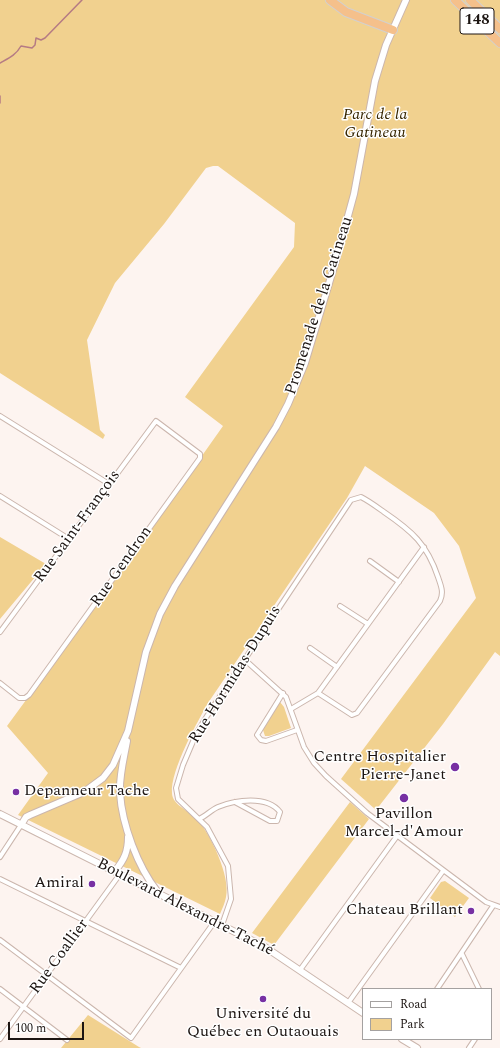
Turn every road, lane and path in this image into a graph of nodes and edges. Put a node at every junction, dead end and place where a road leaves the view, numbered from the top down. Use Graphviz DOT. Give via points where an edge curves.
graph roads {
  1 [pos="330,0"];
  2 [pos="338,0"];
  3 [pos="406,0"];
  4 [pos="455,0"];
  5 [pos="470,0"];
  6 [pos="394,27"];
  7 [pos="500,29"];
  8 [pos="500,43"];
  9 [pos="0,416"];
  10 [pos="156,422"];
  11 [pos="109,484"];
  12 [pos="0,496"];
  13 [pos="69,539"];
  14 [pos="424,547"];
  15 [pos="370,561"];
  16 [pos="399,582"];
  17 [pos="340,606"];
  18 [pos="368,624"];
  19 [pos="1,630"];
  20 [pos="310,648"];
  21 [pos="244,659"];
  22 [pos="337,667"];
  23 [pos="0,683"];
  24 [pos="318,693"];
  25 [pos="283,694"];
  26 [pos="291,709"];
  27 [pos="130,724"];
  28 [pos="297,730"];
  29 [pos="235,802"];
  30 [pos="0,814"];
  31 [pos="199,819"];
  32 [pos="21,825"];
  33 [pos="128,830"];
  34 [pos="398,836"];
  35 [pos="0,857"];
  36 [pos="443,870"];
  37 [pos="117,873"];
  38 [pos="0,879"];
  39 [pos="158,893"];
  40 [pos="493,906"];
  41 [pos="500,908"];
  42 [pos="215,921"];
  43 [pos="86,922"];
  44 [pos="222,925"];
  45 [pos="0,940"];
  46 [pos="462,954"];
  47 [pos="181,968"];
  48 [pos="300,970"];
  49 [pos="47,975"];
  50 [pos="438,988"];
  51 [pos="479,988"];
  52 [pos="0,989"];
  53 [pos="348,1003"];
  54 [pos="23,1006"];
  55 [pos="362,1012"];
  56 [pos="0,1040"];
  57 [pos="67,1040"];
  58 [pos="404,1040"];
  59 [pos="416,1048"];
  1 -- 6 [label="highway" via="346,12"];
  2 -- 6 [label="highway" via="353,10"];
  3 -- 6 [label="street, Promenade de la Gatineau"];
  4 -- 8 [label="highway, 148"];
  5 -- 7 [label="highway, 148"];
  6 -- 27 [label="street, Promenade de la Gatineau" via="372,91 346,226 302,369 278,422 178,580 160,614 146,652"];
  9 -- 11 [label="street"];
  10 -- 11 [label="street, Rue Saint-François"];
  10 -- 23 [label="street, Rue Gendron" via="200,454 200,458 29,695 19,698"];
  11 -- 13 [label="street, Rue Saint-François"];
  12 -- 13 [label="street"];
  13 -- 19 [label="street, Rue Saint-François"];
  14 -- 16 [label="street"];
  14 -- 21 [label="street, Rue Hormidas-Dupuis" via="406,527 363,498 356,497 351,500"];
  14 -- 24 [label="street" via="432,560 441,586 441,597 366,703 357,714 352,715"];
  15 -- 16 [label="street"];
  16 -- 18 [label="street"];
  17 -- 18 [label="street"];
  18 -- 22 [label="street"];
  20 -- 22 [label="street"];
  21 -- 25 [label="street"];
  21 -- 31 [label="street, Rue Hormidas-Dupuis" via="197,732 179,779 176,793 178,799"];
  22 -- 24 [label="street"];
  24 -- 26 [label="street"];
  25 -- 26 [label="street"];
  25 -- 28 [label="street" via="257,735 266,741"];
  26 -- 28 [label="street"];
  27 -- 32 [label="street, Promenade de la Gatineau" via="117,758 103,778 77,796 26,817"];
  27 -- 33 [label="street, Promenade de la Gatineau" via="120,786"];
  28 -- 34 [label="street" via="308,754 319,769 351,799"];
  29 -- 29 [label="street" via="270,821 277,821 280,815 277,809 267,804 248,800"];
  29 -- 31 [label="street" via="217,808"];
  30 -- 32 [label="street, Boulevard Alexandre-Taché"];
  31 -- 44 [label="street, Rue Hormidas-Dupuis" via="216,841 228,866 231,899"];
  32 -- 35 [label="street"];
  32 -- 37 [label="street, Boulevard Alexandre-Taché"];
  33 -- 37 [label="street, Promenade de la Gatineau" via="127,853"];
  33 -- 39 [label="street, Promenade de la Gatineau" via="142,868"];
  34 -- 36 [label="street"];
  34 -- 48 [label="street"];
  36 -- 40 [label="street"];
  36 -- 53 [label="street"];
  37 -- 39 [label="street, Boulevard Alexandre-Taché"];
  37 -- 43 [label="street, Rue Coallier"];
  38 -- 43 [label="street"];
  39 -- 42 [label="street, Boulevard Alexandre-Taché"];
  40 -- 41 [label="street"];
  40 -- 46 [label="street"];
  42 -- 44 [label="street, Boulevard Alexandre-Taché"];
  42 -- 47 [label="street"];
  43 -- 47 [label="street"];
  43 -- 49 [label="street, Rue Coallier"];
  44 -- 48 [label="street, Boulevard Alexandre-Taché"];
  45 -- 49 [label="street"];
  46 -- 50 [label="street"];
  46 -- 51 [label="street"];
  47 -- 49 [label="street" via="131,1038"];
  48 -- 53 [label="street, Boulevard Alexandre-Taché"];
  49 -- 54 [label="street, Rue Coallier"];
  52 -- 54 [label="street"];
  53 -- 55 [label="street, Boulevard Alexandre-Taché"];
  54 -- 56 [label="street, Rue Coallier"];
  54 -- 57 [label="street"];
  58 -- 59 [label="street"];
}
